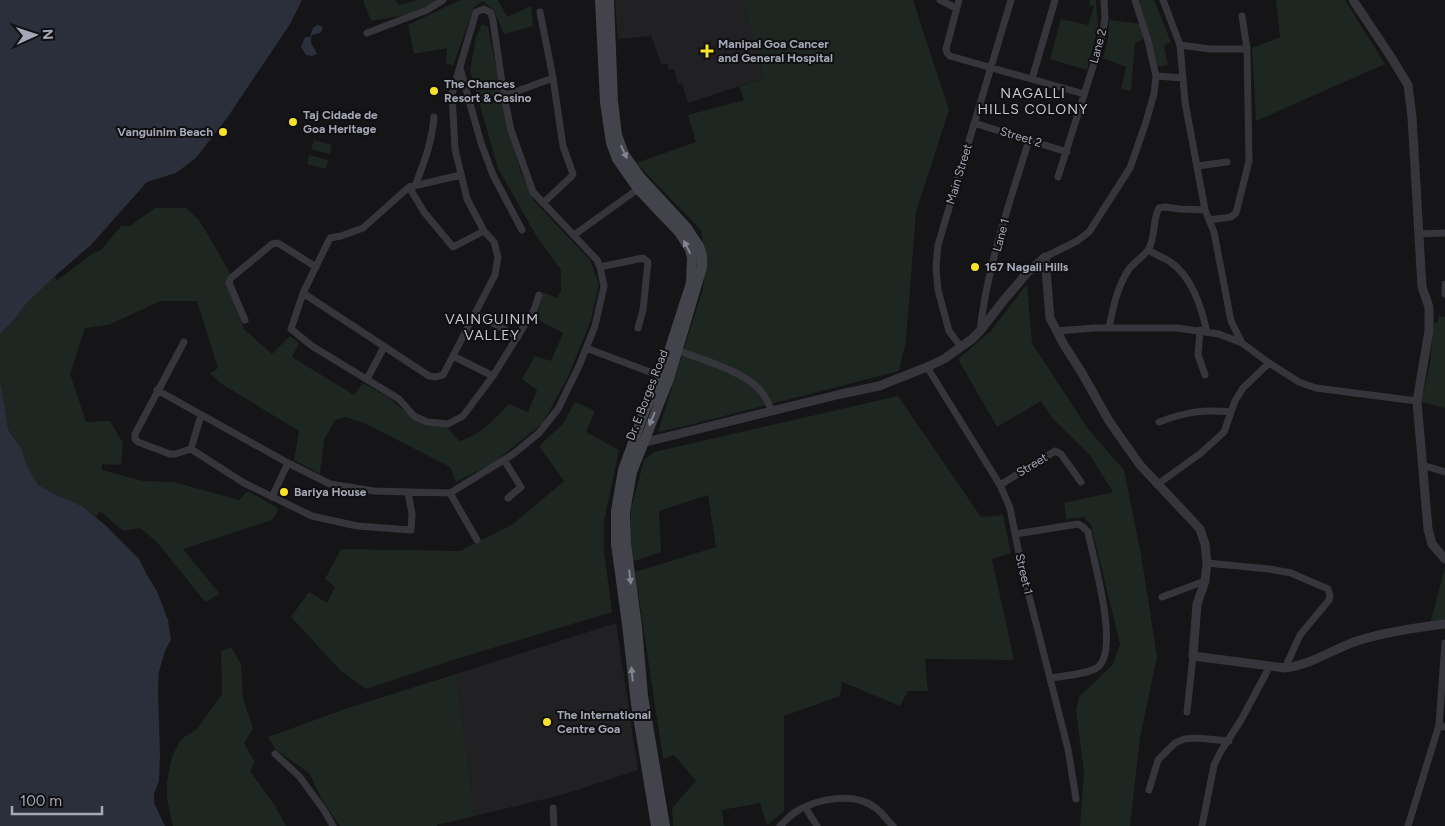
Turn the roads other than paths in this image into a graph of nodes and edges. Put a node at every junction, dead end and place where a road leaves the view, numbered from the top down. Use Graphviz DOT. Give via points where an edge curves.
graph roads {
  1 [pos="443,0"];
  2 [pos="600,0"];
  3 [pos="609,0"];
  4 [pos="940,0"];
  5 [pos="959,0"];
  6 [pos="1011,0"];
  7 [pos="1055,0"];
  8 [pos="1104,0"];
  9 [pos="1135,0"];
  10 [pos="1163,0"];
  11 [pos="1353,0"];
  12 [pos="956,8"];
  13 [pos="540,12"];
  14 [pos="1242,16"];
  15 [pos="367,33"];
  16 [pos="1180,45"];
  17 [pos="1247,49"];
  18 [pos="460,68"];
  19 [pos="990,68"];
  20 [pos="1156,76"];
  21 [pos="553,78"];
  22 [pos="1183,78"];
  23 [pos="1032,79"];
  24 [pos="1084,94"];
  25 [pos="504,96"];
  26 [pos="434,117"];
  27 [pos="974,123"];
  28 [pos="1029,140"];
  29 [pos="1067,152"];
  30 [pos="1227,162"];
  31 [pos="1197,166"];
  32 [pos="462,175"];
  33 [pos="1058,177"];
  34 [pos="412,186"];
  35 [pos="638,188"];
  36 [pos="543,202"];
  37 [pos="1205,210"];
  38 [pos="1209,220"];
  39 [pos="522,230"];
  40 [pos="484,231"];
  41 [pos="1420,234"];
  42 [pos="1445,234"];
  43 [pos="574,235"];
  44 [pos="1148,250"];
  45 [pos="1045,257"];
  46 [pos="600,267"];
  47 [pos="316,268"];
  48 [pos="1445,284"];
  49 [pos="303,293"];
  50 [pos="1445,294"];
  51 [pos="539,295"];
  52 [pos="475,313"];
  53 [pos="245,320"];
  54 [pos="638,328"];
  55 [pos="1109,328"];
  56 [pos="980,331"];
  57 [pos="1057,331"];
  58 [pos="1204,331"];
  59 [pos="518,337"];
  60 [pos="184,342"];
  61 [pos="1242,343"];
  62 [pos="384,347"];
  63 [pos="961,347"];
  64 [pos="586,348"];
  65 [pos="677,350"];
  66 [pos="453,356"];
  67 [pos="1269,363"];
  68 [pos="927,368"];
  69 [pos="1205,375"];
  70 [pos="493,376"];
  71 [pos="665,378"];
  72 [pos="366,379"];
  73 [pos="157,390"];
  74 [pos="1417,401"];
  75 [pos="772,411"];
  76 [pos="1231,412"];
  77 [pos="202,415"];
  78 [pos="1159,422"];
  79 [pos="642,443"];
  80 [pos="191,449"];
  81 [pos="504,460"];
  82 [pos="288,464"];
  83 [pos="1422,465"];
  84 [pos="1445,472"];
  85 [pos="1081,482"];
  86 [pos="1158,484"];
  87 [pos="1000,485"];
  88 [pos="408,492"];
  89 [pos="450,493"];
  90 [pos="272,497"];
  91 [pos="508,498"];
  92 [pos="1015,534"];
  93 [pos="477,540"];
  94 [pos="1445,559"];
  95 [pos="1207,564"];
  96 [pos="1205,581"];
  97 [pos="1162,597"];
  98 [pos="1445,624"];
  99 [pos="1445,643"];
  100 [pos="1193,656"];
  101 [pos="1270,666"];
  102 [pos="1285,668"];
  103 [pos="1050,678"];
  104 [pos="1187,712"];
  105 [pos="1442,726"];
  106 [pos="1229,741"];
  107 [pos="275,754"];
  108 [pos="1148,790"];
  109 [pos="1076,799"];
  110 [pos="805,807"];
  111 [pos="553,808"];
  112 [pos="333,826"];
  113 [pos="554,826"];
  114 [pos="656,826"];
  115 [pos="665,826"];
  116 [pos="780,826"];
  117 [pos="817,826"];
  118 [pos="893,826"];
  119 [pos="1202,826"];
  120 [pos="1408,826"];
  1 -- 15 [label="street" via="427,10"];
  2 -- 35 [label="main road, Dr. E Borges Road" via="608,129 617,159"];
  3 -- 65 [label="main road, Dr. E Borges Road, one-way" via="614,119 624,154 640,177 694,237 702,256 698,285"];
  4 -- 12 [label="street"];
  5 -- 12 [label="street"];
  6 -- 19 [label="street, Main Street"];
  7 -- 23 [label="street"];
  8 -- 24 [label="street, Lane 2" via="1102,41"];
  9 -- 20 [label="street"];
  10 -- 16 [label="street"];
  11 -- 41 [label="street" via="1408,85"];
  12 -- 19 [label="street" via="946,53"];
  13 -- 21 [label="street"];
  14 -- 17 [label="street"];
  16 -- 17 [label="street"];
  16 -- 22 [label="street"];
  17 -- 38 [label="street" via="1249,161 1236,213 1231,217"];
  18 -- 25 [label="street" via="476,12 484,9 493,21"];
  18 -- 32 [label="street" via="452,94 455,149"];
  18 -- 39 [label="street" via="493,175"];
  19 -- 23 [label="street"];
  19 -- 27 [label="street, Main Street"];
  20 -- 22 [label="street"];
  20 -- 45 [label="street" via="1154,94 1130,168 1089,232"];
  21 -- 25 [label="street"];
  21 -- 36 [label="street" via="563,146 573,174"];
  22 -- 31 [label="street"];
  23 -- 24 [label="street"];
  24 -- 29 [label="street, Lane 2"];
  25 -- 36 [label="street" via="511,130 533,192"];
  26 -- 34 [label="street" via="429,150"];
  27 -- 28 [label="street, Street 2"];
  27 -- 63 [label="street, Main Street" via="938,245 936,267 938,290 949,331"];
  28 -- 29 [label="street, Street 2"];
  28 -- 56 [label="street, Lane 1" via="999,238"];
  29 -- 33 [label="street, Lane 2"];
  30 -- 31 [label="street"];
  31 -- 37 [label="street"];
  32 -- 34 [label="street"];
  32 -- 40 [label="street" via="467,199"];
  34 -- 40 [label="street" via="424,212 453,247"];
  34 -- 47 [label="street" via="362,228 330,238"];
  35 -- 43 [label="street"];
  71 -- 35 [label="main road, Dr. E Borges Road, one-way" via="691,283 692,258 679,232"];
  36 -- 43 [label="street"];
  37 -- 38 [label="street"];
  37 -- 44 [label="street" via="1159,208"];
  38 -- 61 [label="street" via="1231,321"];
  40 -- 52 [label="street" via="494,242 498,257 495,275"];
  41 -- 42 [label="street"];
  41 -- 74 [label="street" via="1422,287 1429,307 1429,331"];
  43 -- 46 [label="street"];
  44 -- 55 [label="street" via="1122,282"];
  44 -- 58 [label="street" via="1182,272 1202,311"];
  45 -- 56 [label="street" via="1027,273"];
  45 -- 57 [label="street" via="1050,318"];
  46 -- 54 [label="street" via="643,258 648,262"];
  46 -- 64 [label="street" via="604,286 595,326"];
  47 -- 49 [label="street"];
  47 -- 53 [label="street" via="278,243 272,244 229,282"];
  48 -- 50 [label="street"];
  49 -- 62 [label="street"];
  49 -- 72 [label="street" via="291,329"];
  51 -- 59 [label="street"];
  52 -- 59 [label="street"];
  52 -- 66 [label="street"];
  55 -- 57 [label="street"];
  55 -- 58 [label="street"];
  56 -- 63 [label="street"];
  57 -- 86 [label="street" via="1109,421 1140,465"];
  58 -- 61 [label="street"];
  58 -- 69 [label="street" via="1198,355"];
  59 -- 70 [label="street"];
  60 -- 73 [label="street"];
  61 -- 67 [label="street"];
  62 -- 66 [label="street" via="429,376 436,377 443,376"];
  62 -- 72 [label="street"];
  63 -- 68 [label="street"];
  64 -- 71 [label="street"];
  64 -- 81 [label="street" via="567,392 549,421 540,433"];
  65 -- 71 [label="main road, Dr. E Borges Road"];
  65 -- 75 [label="street" via="716,364 758,388"];
  66 -- 70 [label="street"];
  67 -- 74 [label="street" via="1299,382 1316,388"];
  67 -- 76 [label="street" via="1243,388"];
  68 -- 75 [label="street" via="879,386"];
  68 -- 87 [label="street, Street 1"];
  70 -- 72 [label="street" via="463,416 448,424 427,422 414,416 399,399"];
  71 -- 79 [label="main road, Dr. E Borges Road, one-way"];
  114 -- 71 [label="main road, Dr. E Borges Road, one-way" via="636,704 616,544 616,520 623,470 643,415"];
  73 -- 77 [label="street"];
  73 -- 80 [label="street" via="135,439 170,454"];
  74 -- 83 [label="street"];
  75 -- 79 [label="street"];
  76 -- 78 [label="street" via="1198,410"];
  76 -- 86 [label="street" via="1224,432 1214,442"];
  77 -- 80 [label="street"];
  77 -- 82 [label="street"];
  79 -- 115 [label="main road, Dr. E Borges Road, one-way" via="632,472 625,512 626,544 643,696"];
  80 -- 90 [label="street"];
  81 -- 89 [label="street"];
  81 -- 91 [label="street" via="521,487"];
  82 -- 88 [label="street" via="330,484"];
  82 -- 90 [label="street"];
  83 -- 84 [label="street"];
  83 -- 94 [label="street" via="1428,529 1432,544"];
  85 -- 87 [label="street, Street" via="1061,454 1055,451"];
  86 -- 95 [label="street" via="1200,529"];
  87 -- 92 [label="street, Street 1" via="1010,508"];
  88 -- 89 [label="street"];
  88 -- 90 [label="street" via="411,530 357,526 312,516"];
  89 -- 93 [label="street"];
  92 -- 103 [label="street, Street 1"];
  92 -- 103 [label="street" via="1078,524 1088,532 1102,595 1107,648 1104,661 1097,669"];
  95 -- 96 [label="street"];
  95 -- 102 [label="street" via="1290,573 1328,589 1329,600 1300,635"];
  96 -- 97 [label="street"];
  96 -- 100 [label="street" via="1197,604"];
  98 -- 102 [label="street" via="1381,635"];
  99 -- 105 [label="street"];
  100 -- 101 [label="street"];
  100 -- 104 [label="street"];
  101 -- 102 [label="street"];
  101 -- 106 [label="street"];
  103 -- 109 [label="street, Street 1" via="1068,749"];
  105 -- 120 [label="street"];
  106 -- 108 [label="street" via="1197,738 1175,743 1158,760"];
  106 -- 119 [label="street" via="1214,765"];
  107 -- 112 [label="street" via="299,776"];
  110 -- 116 [label="street"];
  110 -- 117 [label="street"];
  110 -- 118 [label="street" via="844,798 862,800 877,808"];
  111 -- 113 [label="street"];
}
